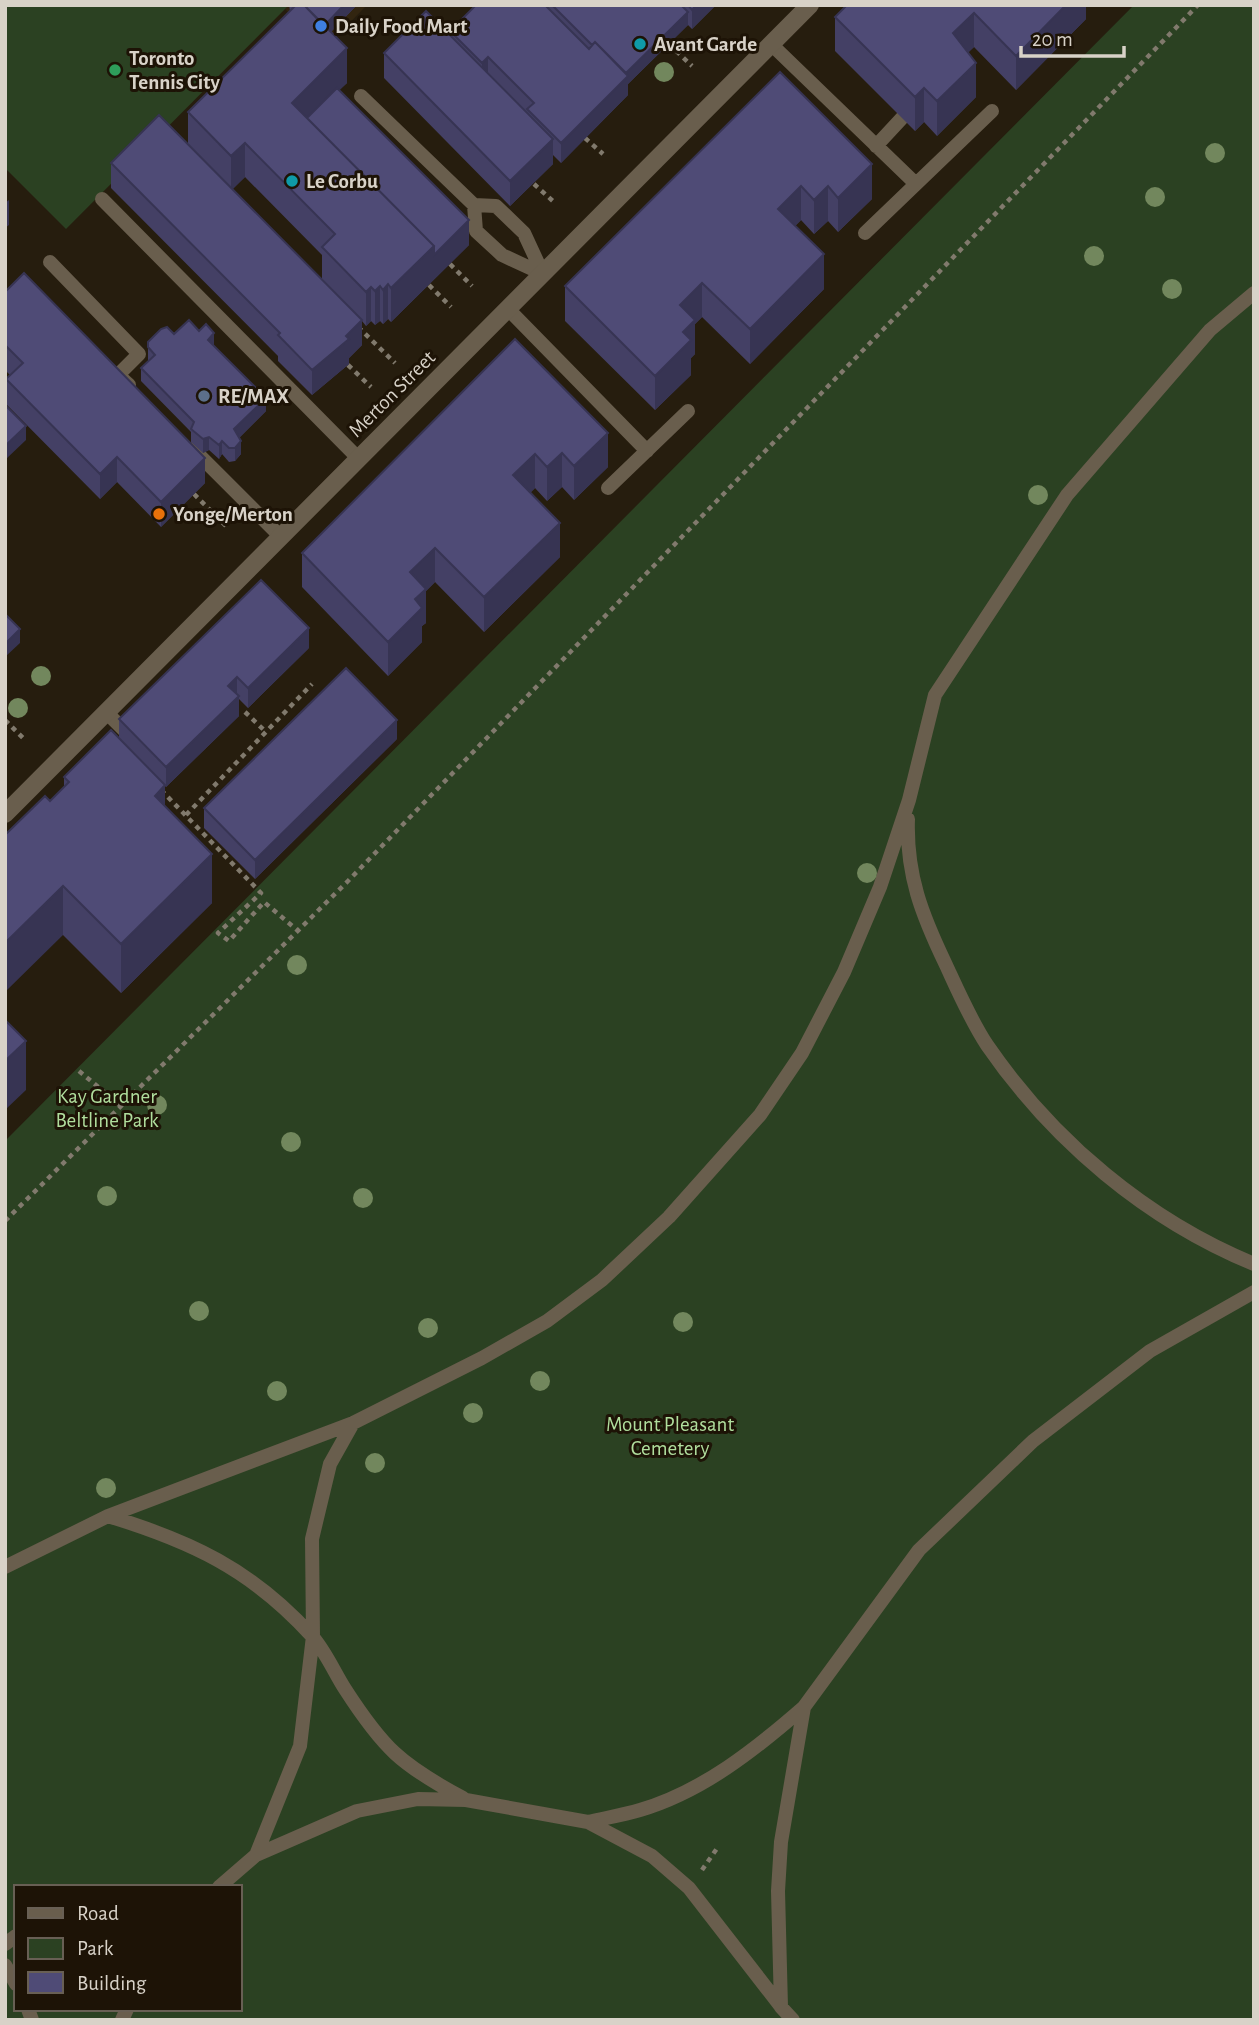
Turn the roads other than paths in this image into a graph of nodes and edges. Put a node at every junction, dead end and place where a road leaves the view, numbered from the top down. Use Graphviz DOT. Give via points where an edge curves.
graph roads {
  1 [pos="810,5"];
  2 [pos="772,45"];
  3 [pos="361,96"];
  4 [pos="992,111"];
  5 [pos="902,118"];
  6 [pos="876,146"];
  7 [pos="916,184"];
  8 [pos="102,199"];
  9 [pos="474,205"];
  10 [pos="864,233"];
  11 [pos="50,262"];
  12 [pos="543,274"];
  13 [pos="1254,293"];
  14 [pos="509,310"];
  15 [pos="137,394"];
  16 [pos="688,411"];
  17 [pos="185,441"];
  18 [pos="647,450"];
  19 [pos="359,459"];
  20 [pos="608,488"];
  21 [pos="281,537"];
  22 [pos="106,712"];
  23 [pos="126,733"];
  24 [pos="909,800"];
  25 [pos="5,814"];
  26 [pos="1254,1264"];
  27 [pos="1254,1292"];
  28 [pos="353,1423"];
  29 [pos="108,1516"];
  30 [pos="5,1567"];
  31 [pos="313,1636"];
  32 [pos="804,1707"];
  33 [pos="466,1800"];
  34 [pos="588,1822"];
  35 [pos="256,1855"];
  36 [pos="221,1885"];
  37 [pos="783,2013"];
  38 [pos="793,2020"];
  1 -- 2 [label="street, Merton Street"];
  2 -- 6 [label="lane"];
  2 -- 12 [label="street, Merton Street"];
  3 -- 9 [label="lane"];
  4 -- 7 [label="lane"];
  5 -- 6 [label="lane"];
  6 -- 7 [label="lane"];
  7 -- 10 [label="lane"];
  8 -- 19 [label="lane"];
  9 -- 12 [label="lane" via="496,206 524,233"];
  9 -- 12 [label="lane" via="476,231 502,255"];
  11 -- 15 [label="lane" via="139,354 118,374"];
  12 -- 14 [label="street, Merton Street"];
  13 -- 24 [label="lane" via="1210,330 1067,495 935,695"];
  14 -- 18 [label="lane"];
  14 -- 19 [label="street, Merton Street"];
  16 -- 18 [label="lane"];
  17 -- 21 [label="lane"];
  18 -- 20 [label="lane"];
  19 -- 21 [label="street, Merton Street"];
  21 -- 22 [label="street, Merton Street"];
  22 -- 23 [label="lane"];
  22 -- 25 [label="street, Merton Street"];
  24 -- 26 [label="lane" via="907,854 921,912 987,1044 1039,1108 1103,1173 1165,1220"];
  24 -- 28 [label="lane" via="880,887 844,972 802,1053 760,1115 715,1169 602,1280 547,1321"];
  27 -- 32 [label="lane" via="1150,1351 1033,1441 919,1550"];
  28 -- 29 [label="lane"];
  28 -- 31 [label="lane" via="330,1464 312,1539"];
  29 -- 30 [label="lane"];
  29 -- 31 [label="lane" via="171,1535 235,1569"];
  31 -- 33 [label="lane" via="361,1714 396,1758"];
  31 -- 35 [label="lane" via="300,1746"];
  32 -- 34 [label="lane" via="705,1781 641,1810"];
  32 -- 37 [label="lane" via="781,1842 778,1891"];
  33 -- 34 [label="lane"];
  33 -- 35 [label="lane" via="388,1802 330,1821"];
  34 -- 37 [label="lane" via="652,1856 689,1888"];
  35 -- 36 [label="lane"];
  37 -- 38 [label="lane"];
}
